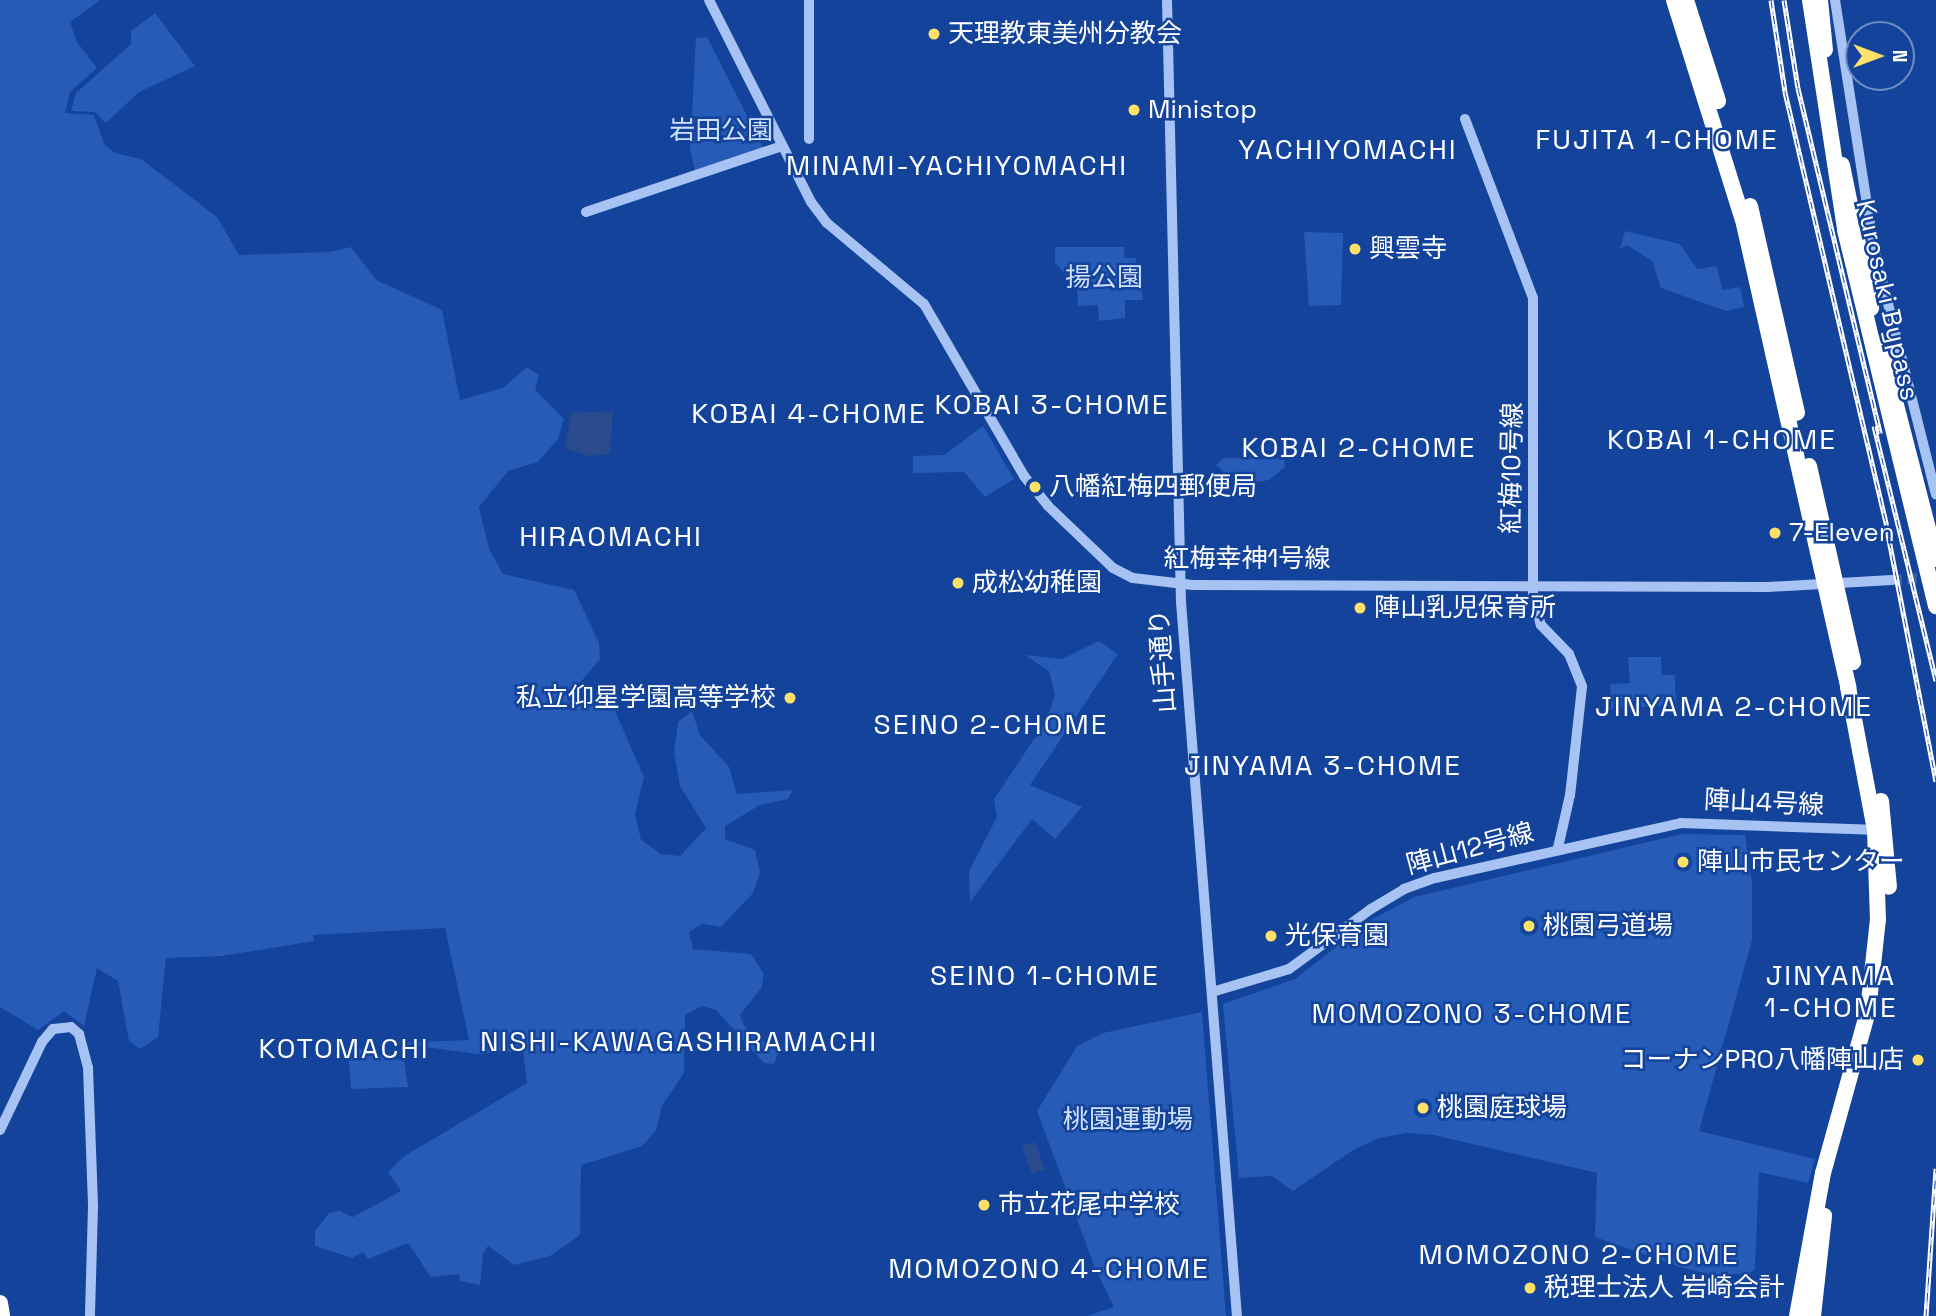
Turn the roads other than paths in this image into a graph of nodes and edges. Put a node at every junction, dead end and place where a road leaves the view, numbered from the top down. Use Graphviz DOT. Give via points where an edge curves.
graph roads {
  1 [pos="709,0"];
  2 [pos="809,0"];
  3 [pos="1167,0"];
  4 [pos="1674,0"];
  5 [pos="1686,0"];
  6 [pos="1810,0"];
  7 [pos="1819,0"];
  8 [pos="1835,0"];
  9 [pos="1465,119"];
  10 [pos="809,139"];
  11 [pos="782,146"];
  12 [pos="586,212"];
  13 [pos="1933,469"];
  14 [pos="1936,494"];
  15 [pos="1936,559"];
  16 [pos="1892,580"];
  17 [pos="1180,582"];
  18 [pos="1534,584"];
  19 [pos="1831,585"];
  20 [pos="1936,606"];
  21 [pos="1880,830"];
  22 [pos="1558,848"];
  23 [pos="1212,992"];
  24 [pos="0,1130"];
  25 [pos="1797,1298"];
  26 [pos="0,1303"];
  27 [pos="2,1316"];
  28 [pos="90,1316"];
  29 [pos="1237,1316"];
  30 [pos="1787,1316"];
  31 [pos="1797,1316"];
  32 [pos="1813,1316"];
  1 -- 11 [label="street, 紅梅幸神1号線"];
  2 -- 10 [label="street"];
  3 -- 17 [label="street, 山手通り"];
  4 -- 19 [label="highway" via="1744,224"];
  5 -- 19 [label="highway" via="1756,228"];
  6 -- 20 [label="highway, Kurosaki Bypass, bridge" via="1845,230"];
  7 -- 15 [label="highway, Kurosaki Bypass" via="1854,228"];
  8 -- 13 [label="street" via="1866,209"];
  9 -- 18 [label="street, 紅梅10号線" via="1534,298"];
  11 -- 12 [label="street"];
  11 -- 17 [label="street, 紅梅幸神1号線" via="827,223 924,304 1024,476 1048,506 1113,568 1133,578"];
  13 -- 14 [label="street"];
  16 -- 19 [label="street, 紅梅幸神1号線"];
  17 -- 18 [label="street, 紅梅幸神1号線"];
  17 -- 23 [label="street, 山手通り"];
  18 -- 19 [label="street, 紅梅幸神1号線"];
  18 -- 22 [label="street, 紅梅10号線" via="1541,625 1569,654 1582,687 1570,795"];
  19 -- 21 [label="highway"];
  21 -- 22 [label="street, 陣山4号線" via="1709,821"];
  21 -- 25 [label="highway" via="1878,919 1868,1011 1823,1173"];
  21 -- 32 [label="highway" via="1889,905 1884,970 1870,1045 1828,1195"];
  22 -- 23 [label="street, 陣山12号線" via="1404,889 1299,964"];
  23 -- 29 [label="street, 山手通り"];
  24 -- 28 [label="street" via="42,1042 52,1029 71,1027 79,1034 88,1068 93,1207"];
  25 -- 30 [label="highway"];
  25 -- 31 [label="highway"];
  26 -- 27 [label="highway"];
}
